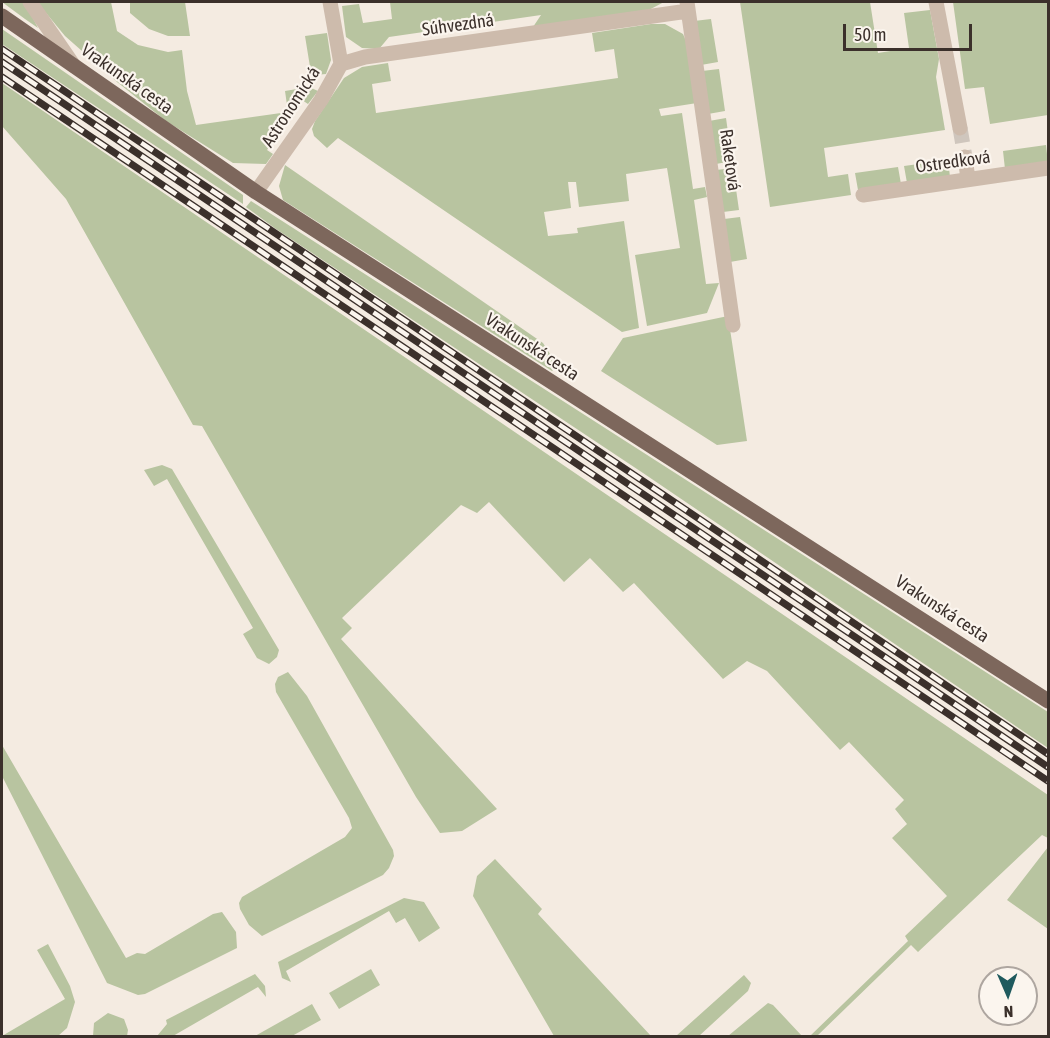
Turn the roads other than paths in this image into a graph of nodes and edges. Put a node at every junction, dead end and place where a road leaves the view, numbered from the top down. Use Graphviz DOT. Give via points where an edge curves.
graph roads {
  1 [pos="30,2"];
  2 [pos="330,2"];
  3 [pos="936,2"];
  4 [pos="688,6"];
  5 [pos="2,16"];
  6 [pos="341,64"];
  7 [pos="74,66"];
  8 [pos="960,128"];
  9 [pos="965,157"];
  10 [pos="1048,168"];
  11 [pos="968,179"];
  12 [pos="256,192"];
  13 [pos="863,195"];
  14 [pos="734,325"];
  15 [pos="1048,701"];
  1 -- 7 [label="street"];
  2 -- 6 [label="street, Astronomická"];
  3 -- 8 [label="street"];
  4 -- 6 [label="street, Súhvezdná"];
  4 -- 14 [label="street, Raketová"];
  5 -- 7 [label="main road, Vrakunská cesta"];
  6 -- 12 [label="street, Astronomická" via="321,100"];
  7 -- 12 [label="main road, Vrakunská cesta"];
  9 -- 11 [label="street"];
  10 -- 11 [label="street, Ostredková"];
  11 -- 13 [label="street, Ostredková"];
  12 -- 15 [label="main road, Vrakunská cesta"];
}
